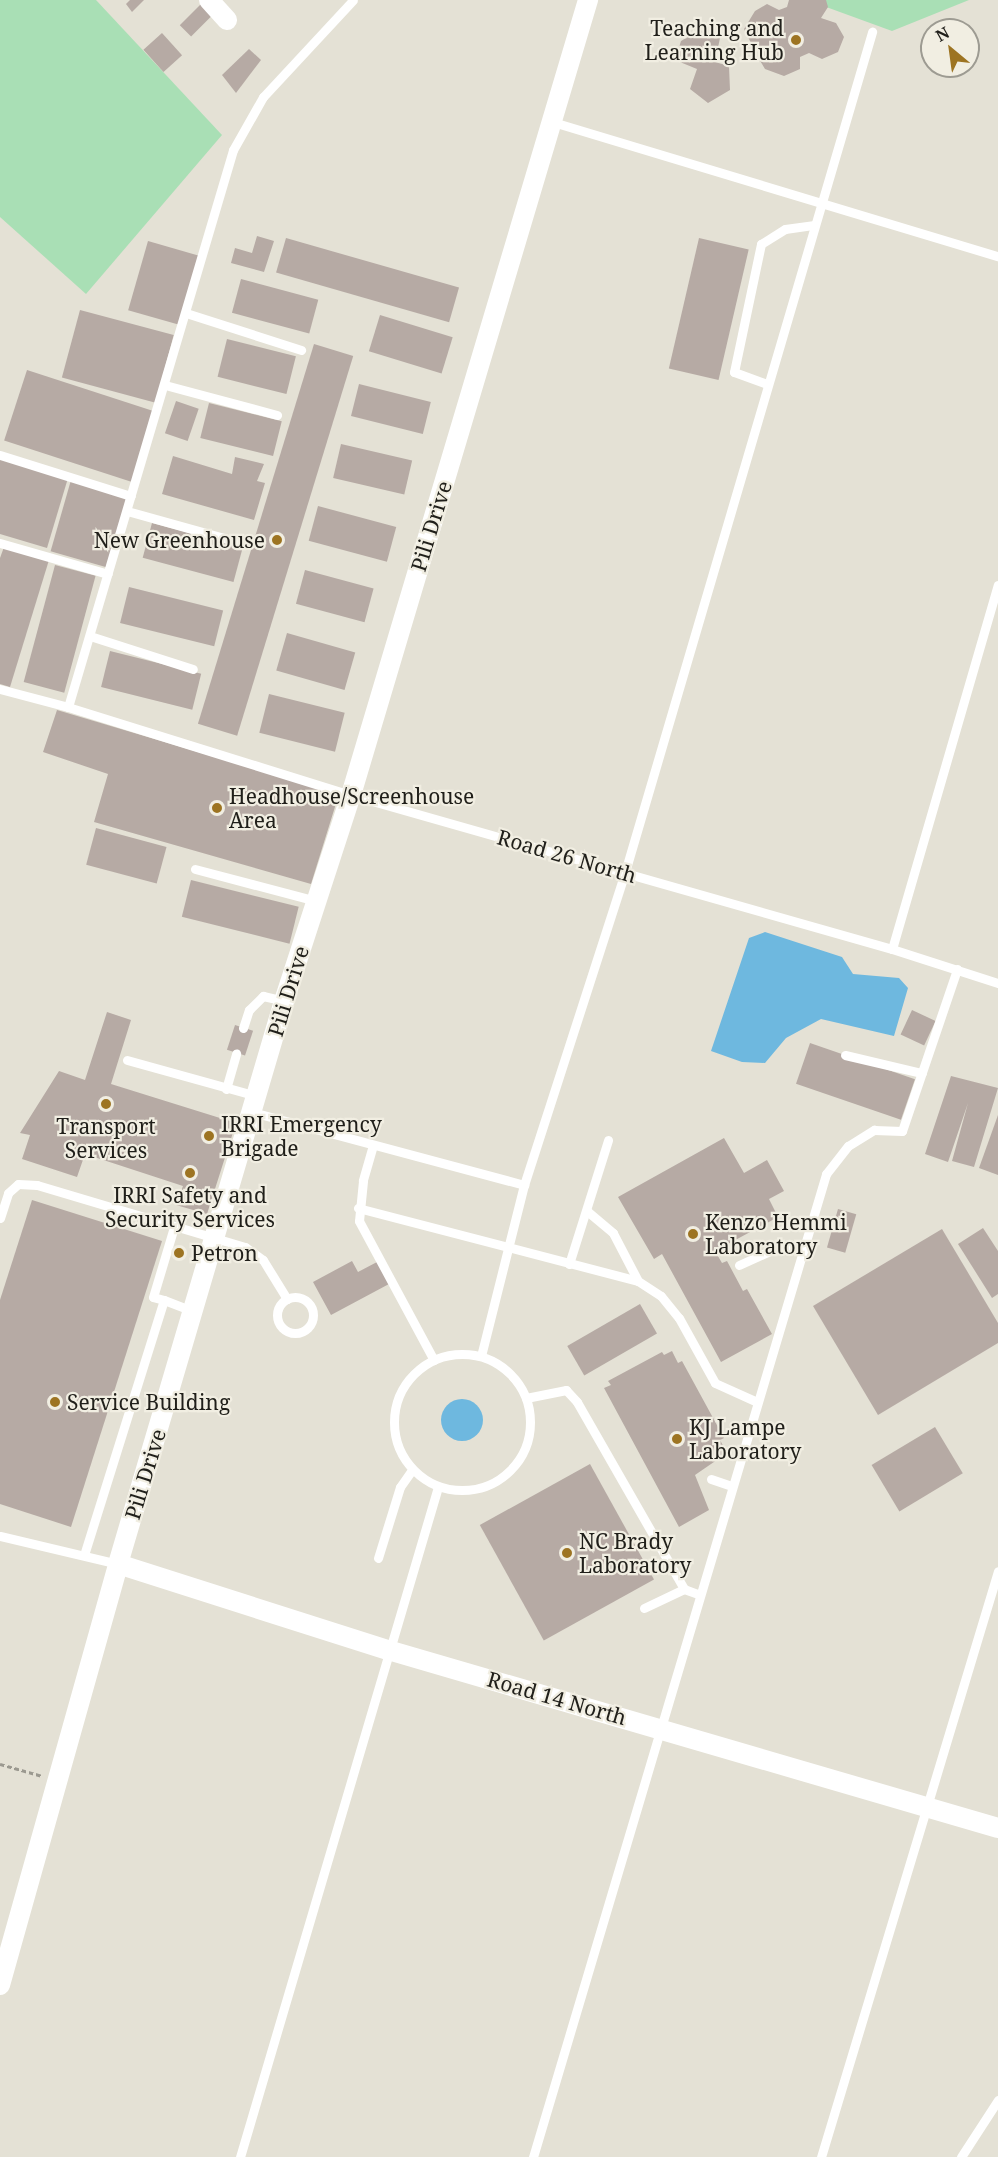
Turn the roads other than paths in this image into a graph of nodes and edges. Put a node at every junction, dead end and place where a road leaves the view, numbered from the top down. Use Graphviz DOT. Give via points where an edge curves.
graph roads {
  1 [pos="209,0"];
  2 [pos="353,0"];
  3 [pos="588,0"];
  4 [pos="227,20"];
  5 [pos="872,32"];
  6 [pos="553,122"];
  7 [pos="819,205"];
  8 [pos="813,225"];
  9 [pos="998,256"];
  10 [pos="186,313"];
  11 [pos="301,350"];
  12 [pos="767,384"];
  13 [pos="165,385"];
  14 [pos="277,415"];
  15 [pos="0,455"];
  16 [pos="132,496"];
  17 [pos="127,511"];
  18 [pos="238,542"];
  19 [pos="0,543"];
  20 [pos="108,574"];
  21 [pos="998,585"];
  22 [pos="90,636"];
  23 [pos="193,669"];
  24 [pos="0,689"];
  25 [pos="68,707"];
  26 [pos="351,795"];
  27 [pos="195,869"];
  28 [pos="625,872"];
  29 [pos="316,901"];
  30 [pos="892,949"];
  31 [pos="957,969"];
  32 [pos="998,983"];
  33 [pos="284,1001"];
  34 [pos="243,1028"];
  35 [pos="236,1053"];
  36 [pos="845,1055"];
  37 [pos="127,1060"];
  38 [pos="922,1073"];
  39 [pos="226,1089"];
  40 [pos="254,1104"];
  41 [pos="608,1140"];
  42 [pos="373,1145"];
  43 [pos="525,1185"];
  44 [pos="358,1208"];
  45 [pos="587,1211"];
  46 [pos="0,1218"];
  47 [pos="174,1227"];
  48 [pos="215,1236"];
  49 [pos="509,1246"];
  50 [pos="806,1246"];
  51 [pos="569,1264"];
  52 [pos="739,1265"];
  53 [pos="638,1281"];
  54 [pos="287,1299"];
  55 [pos="164,1300"];
  56 [pos="195,1312"];
  57 [pos="481,1356"];
  58 [pos="434,1359"];
  59 [pos="526,1398"];
  60 [pos="757,1402"];
  61 [pos="412,1470"];
  62 [pos="711,1479"];
  63 [pos="731,1485"];
  64 [pos="438,1487"];
  65 [pos="0,1536"];
  66 [pos="84,1555"];
  67 [pos="378,1558"];
  68 [pos="118,1564"];
  69 [pos="998,1571"];
  70 [pos="684,1589"];
  71 [pos="698,1594"];
  72 [pos="644,1608"];
  73 [pos="388,1650"];
  74 [pos="659,1727"];
  75 [pos="926,1806"];
  76 [pos="998,1828"];
  77 [pos="0,1985"];
  78 [pos="998,2100"];
  79 [pos="240,2157"];
  80 [pos="533,2157"];
  81 [pos="821,2157"];
  82 [pos="961,2157"];
  1 -- 4 [label="street"];
  2 -- 10 [label="lane" via="263,97 233,150"];
  3 -- 6 [label="street, Pili Drive"];
  5 -- 7 [label="lane"];
  6 -- 7 [label="lane"];
  6 -- 26 [label="street, Pili Drive"];
  7 -- 8 [label="lane"];
  7 -- 9 [label="lane"];
  8 -- 12 [label="lane"];
  8 -- 12 [label="lane" via="785,229 761,244 734,372"];
  10 -- 11 [label="lane"];
  10 -- 13 [label="lane"];
  12 -- 28 [label="lane"];
  13 -- 14 [label="lane"];
  13 -- 16 [label="lane"];
  15 -- 16 [label="lane"];
  16 -- 17 [label="lane"];
  17 -- 18 [label="lane"];
  17 -- 20 [label="lane"];
  19 -- 20 [label="lane"];
  20 -- 22 [label="lane"];
  21 -- 30 [label="lane"];
  22 -- 23 [label="lane"];
  22 -- 25 [label="lane"];
  24 -- 25 [label="lane, Road 26 North"];
  25 -- 26 [label="lane, Road 26 North"];
  26 -- 28 [label="lane, Road 26 North"];
  26 -- 29 [label="street, Pili Drive"];
  27 -- 29 [label="lane"];
  28 -- 30 [label="lane, Road 26 North"];
  28 -- 43 [label="lane"];
  29 -- 33 [label="street, Pili Drive"];
  30 -- 31 [label="lane, Road 26 North"];
  31 -- 32 [label="lane, Road 26 North"];
  31 -- 38 [label="lane"];
  33 -- 34 [label="lane" via="263,996 249,1010"];
  33 -- 40 [label="street, Pili Drive"];
  35 -- 39 [label="lane"];
  36 -- 38 [label="lane"];
  37 -- 39 [label="lane"];
  38 -- 50 [label="lane" via="902,1131 874,1130 848,1146 826,1174"];
  39 -- 40 [label="lane"];
  40 -- 42 [label="lane"];
  40 -- 48 [label="street, Pili Drive"];
  41 -- 45 [label="lane"];
  42 -- 43 [label="lane"];
  42 -- 44 [label="lane"];
  43 -- 49 [label="lane"];
  44 -- 49 [label="lane"];
  44 -- 58 [label="lane" via="359,1221"];
  45 -- 51 [label="lane"];
  45 -- 53 [label="lane" via="613,1233"];
  46 -- 47 [label="lane" via="8,1193 18,1184 37,1185"];
  47 -- 48 [label="lane"];
  47 -- 55 [label="lane" via="153,1297"];
  48 -- 54 [label="lane" via="245,1247 263,1260"];
  48 -- 56 [label="street, Pili Drive"];
  49 -- 51 [label="lane"];
  49 -- 57 [label="lane"];
  50 -- 52 [label="lane" via="783,1245"];
  50 -- 60 [label="lane"];
  51 -- 53 [label="lane"];
  53 -- 60 [label="lane" via="661,1296 679,1318 715,1383"];
  54 -- 54 [label="lane" via="277,1312 278,1323 292,1333 304,1331 312,1322 312,1310 299,1297"];
  55 -- 56 [label="lane"];
  55 -- 66 [label="lane"];
  56 -- 68 [label="street, Pili Drive"];
  57 -- 58 [label="lane" via="465,1353"];
  57 -- 59 [label="lane" via="516,1379"];
  58 -- 61 [label="lane" via="415,1372 394,1409 393,1431"];
  59 -- 64 [label="lane" via="531,1420 528,1442 510,1470 482,1488 460,1491"];
  59 -- 70 [label="lane" via="566,1390 577,1402"];
  60 -- 63 [label="lane"];
  61 -- 64 [label="lane"];
  61 -- 67 [label="lane" via="400,1487"];
  62 -- 63 [label="lane"];
  63 -- 71 [label="lane"];
  64 -- 73 [label="lane"];
  65 -- 66 [label="lane"];
  66 -- 68 [label="lane"];
  68 -- 73 [label="street, Road 14 North"];
  68 -- 77 [label="street, Pili Drive"];
  69 -- 75 [label="lane"];
  70 -- 71 [label="lane"];
  70 -- 72 [label="lane"];
  71 -- 74 [label="lane"];
  73 -- 74 [label="street, Road 14 North"];
  73 -- 79 [label="lane"];
  74 -- 75 [label="street, Road 14 North"];
  74 -- 80 [label="lane"];
  75 -- 76 [label="street, Road 14 North"];
  75 -- 81 [label="lane"];
  78 -- 82 [label="lane"];
}
